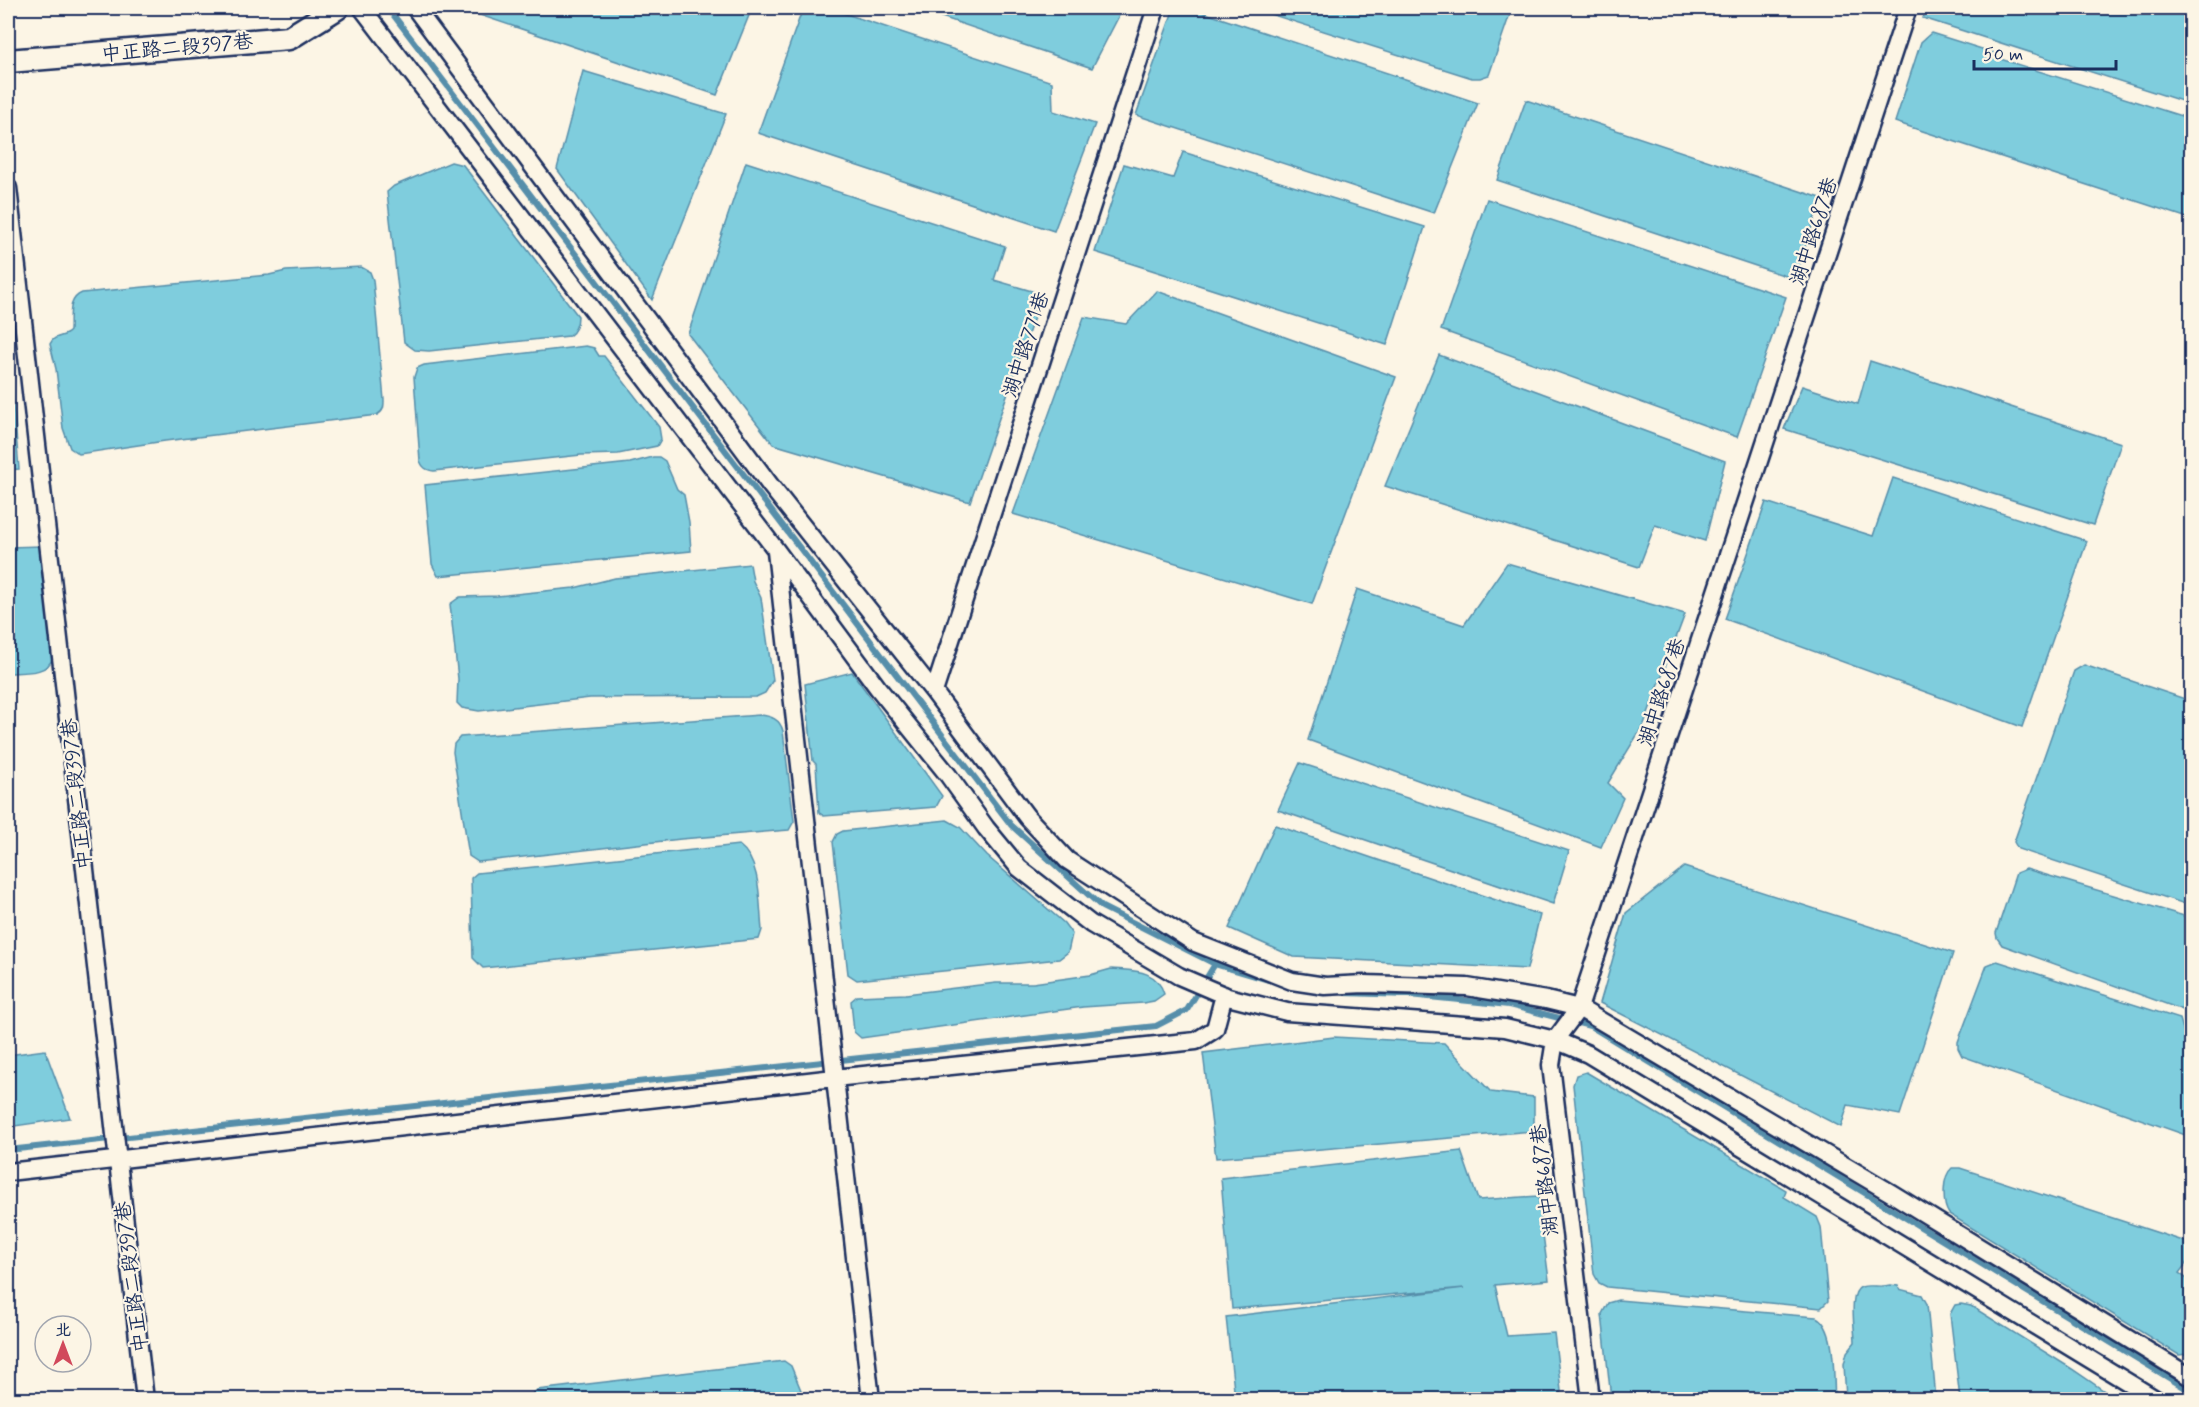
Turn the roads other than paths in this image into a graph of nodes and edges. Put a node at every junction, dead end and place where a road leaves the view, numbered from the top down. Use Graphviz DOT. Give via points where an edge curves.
graph roads {
  1 [pos="337,8"];
  2 [pos="362,8"];
  3 [pos="415,8"];
  4 [pos="1156,8"];
  5 [pos="1908,8"];
  6 [pos="8,61"];
  7 [pos="8,188"];
  8 [pos="776,550"];
  9 [pos="934,692"];
  10 [pos="1224,994"];
  11 [pos="1579,1008"];
  12 [pos="1555,1040"];
  13 [pos="834,1078"];
  14 [pos="117,1161"];
  15 [pos="8,1172"];
  16 [pos="2192,1378"];
  17 [pos="145,1400"];
  18 [pos="871,1400"];
  19 [pos="1591,1400"];
  20 [pos="2157,1400"];
  1 -- 6 [label="street, 中正路二段397巷" via="289,38"];
  2 -- 8 [label="street"];
  3 -- 9 [label="street" via="770,485"];
  4 -- 9 [label="street, 湖中路771巷"];
  5 -- 11 [label="street, 湖中路687巷"];
  7 -- 14 [label="street, 中正路二段397巷"];
  8 -- 10 [label="street" via="1019,868 1091,924 1179,976"];
  8 -- 13 [label="street"];
  9 -- 11 [label="street" via="1027,817 1067,860 1193,942 1292,981 1325,986 1467,987"];
  10 -- 12 [label="street" via="1287,1012 1505,1028"];
  10 -- 13 [label="street" via="1215,1029 1196,1041"];
  11 -- 12 [label="street, 湖中路687巷"];
  11 -- 16 [label="street" via="1892,1193"];
  12 -- 19 [label="street, 湖中路687巷" via="1551,1065"];
  12 -- 20 [label="street" via="1588,1054"];
  13 -- 14 [label="street"];
  13 -- 18 [label="street"];
  14 -- 15 [label="street"];
  14 -- 17 [label="street, 中正路二段397巷"];
}
